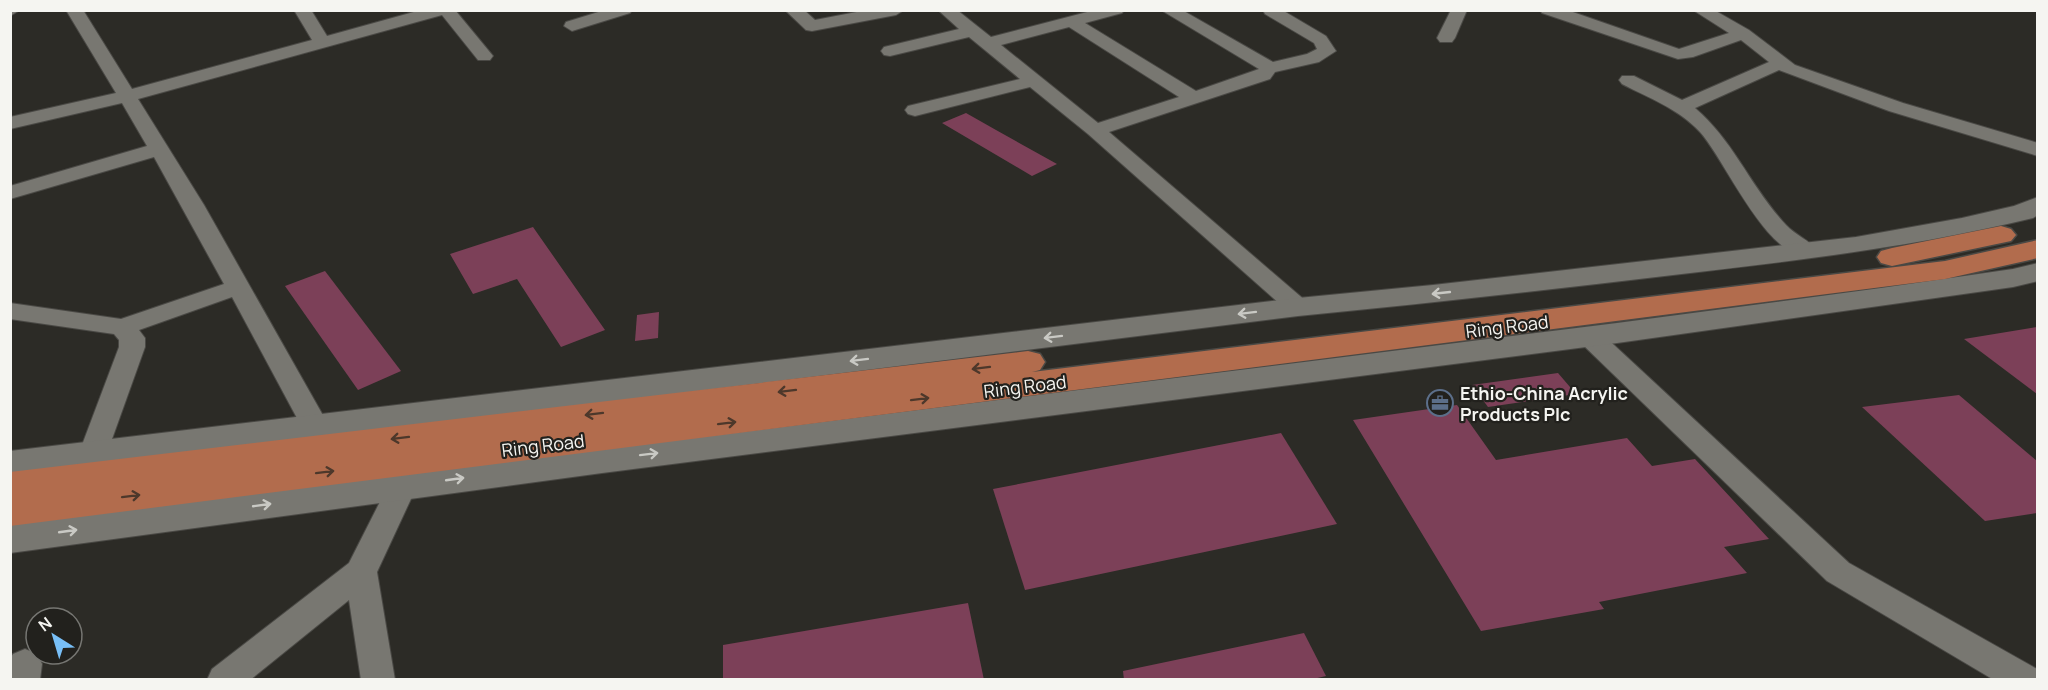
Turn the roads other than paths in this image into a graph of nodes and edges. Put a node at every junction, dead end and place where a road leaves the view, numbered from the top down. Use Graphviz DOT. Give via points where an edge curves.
graph roads {
  1 [pos="74,10"];
  2 [pos="302,10"];
  3 [pos="444,10"];
  4 [pos="624,10"];
  5 [pos="793,10"];
  6 [pos="896,10"];
  7 [pos="946,10"];
  8 [pos="1116,10"];
  9 [pos="1169,10"];
  10 [pos="1459,10"];
  11 [pos="1548,10"];
  12 [pos="1701,10"];
  13 [pos="1270,11"];
  14 [pos="869,13"];
  15 [pos="1072,22"];
  16 [pos="572,26"];
  17 [pos="1743,34"];
  18 [pos="978,38"];
  19 [pos="1446,38"];
  20 [pos="323,43"];
  21 [pos="890,51"];
  22 [pos="484,56"];
  23 [pos="1781,63"];
  24 [pos="1269,68"];
  25 [pos="1628,80"];
  26 [pos="1033,81"];
  27 [pos="127,96"];
  28 [pos="1194,98"];
  29 [pos="1682,107"];
  30 [pos="915,110"];
  31 [pos="10,123"];
  32 [pos="1095,130"];
  33 [pos="159,149"];
  34 [pos="2037,150"];
  35 [pos="10,193"];
  36 [pos="2037,205"];
  37 [pos="2037,227"];
  38 [pos="2037,249"];
  39 [pos="1806,251"];
  40 [pos="2037,272"];
  41 [pos="238,287"];
  42 [pos="1298,307"];
  43 [pos="10,311"];
  44 [pos="122,327"];
  45 [pos="1591,338"];
  46 [pos="315,426"];
  47 [pos="93,453"];
  48 [pos="10,464"];
  49 [pos="10,486"];
  50 [pos="402,486"];
  51 [pos="10,511"];
  52 [pos="10,538"];
  53 [pos="361,572"];
  54 [pos="224,680"];
  55 [pos="378,680"];
  56 [pos="2025,680"];
  1 -- 27 [label="street"];
  2 -- 20 [label="street"];
  3 -- 20 [label="street"];
  3 -- 22 [label="street"];
  4 -- 16 [label="street"];
  5 -- 14 [label="street" via="812,26"];
  6 -- 14 [label="street"];
  7 -- 18 [label="street"];
  8 -- 15 [label="street"];
  9 -- 24 [label="street"];
  10 -- 19 [label="street"];
  11 -- 17 [label="street" via="1678,54"];
  12 -- 17 [label="street"];
  13 -- 24 [label="street" via="1320,40 1327,51"];
  15 -- 18 [label="street"];
  15 -- 28 [label="street"];
  17 -- 23 [label="street"];
  18 -- 21 [label="street"];
  18 -- 26 [label="street"];
  20 -- 27 [label="street"];
  23 -- 29 [label="street"];
  23 -- 34 [label="street" via="1806,76 1885,103"];
  24 -- 28 [label="street" via="1264,75"];
  25 -- 29 [label="street"];
  26 -- 30 [label="street"];
  26 -- 32 [label="street"];
  27 -- 31 [label="street"];
  27 -- 33 [label="street"];
  28 -- 32 [label="street"];
  29 -- 39 [label="street" via="1708,129 1779,231"];
  32 -- 42 [label="street"];
  33 -- 35 [label="street"];
  33 -- 41 [label="street"];
  36 -- 39 [label="street" via="1962,226"];
  37 -- 49 [label="highway, Ring Road, one-way" via="1905,255"];
  51 -- 38 [label="highway, Ring Road, one-way" via="1945,270"];
  39 -- 42 [label="street, one-way"];
  40 -- 45 [label="street" via="1801,310"];
  41 -- 44 [label="street"];
  41 -- 46 [label="street"];
  42 -- 46 [label="street, one-way"];
  43 -- 44 [label="street"];
  44 -- 47 [label="street" via="132,338 132,347"];
  50 -- 45 [label="street, one-way"];
  45 -- 56 [label="street" via="1838,572"];
  46 -- 47 [label="street"];
  47 -- 48 [label="street"];
  52 -- 50 [label="street, one-way"];
  50 -- 53 [label="street"];
  53 -- 54 [label="street"];
  53 -- 55 [label="street"];
}
